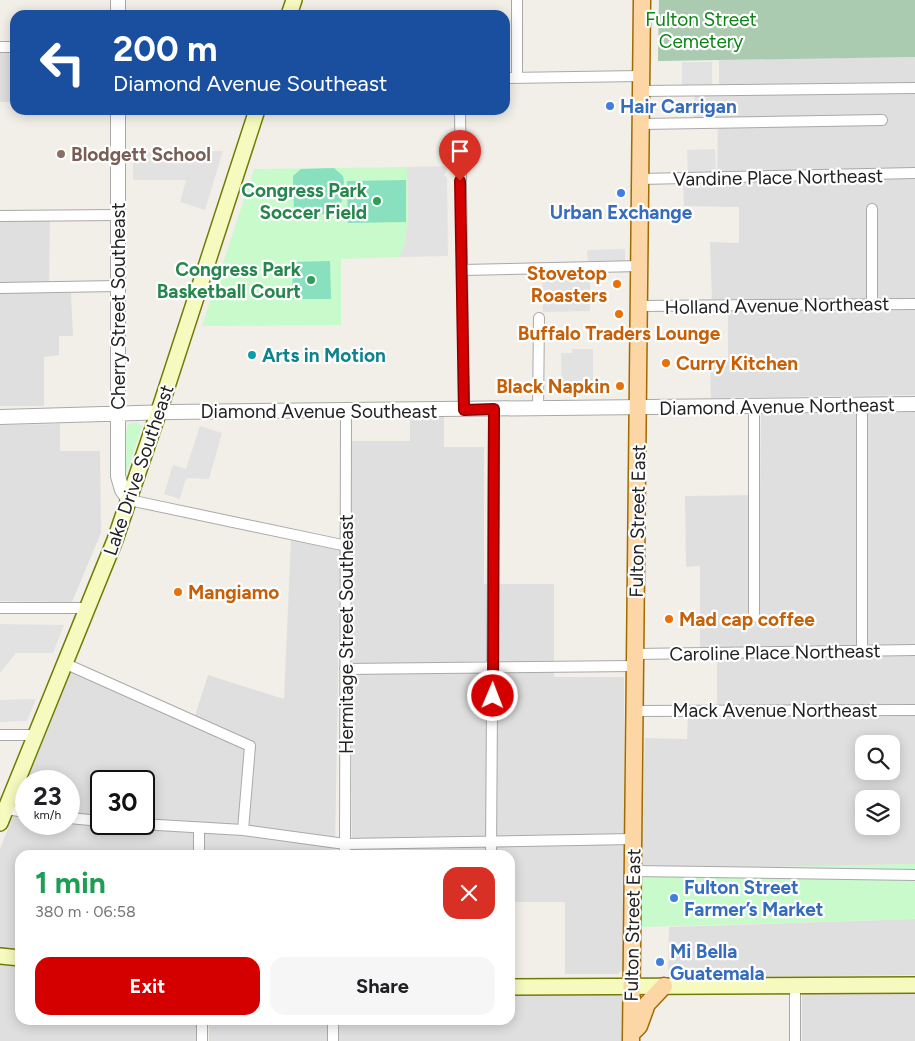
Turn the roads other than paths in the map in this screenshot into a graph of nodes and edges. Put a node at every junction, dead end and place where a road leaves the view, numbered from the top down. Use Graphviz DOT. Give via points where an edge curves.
graph roads {
  1 [pos="517,0"];
  2 [pos="642,0"];
  3 [pos="510,78"];
  4 [pos="517,78"];
  5 [pos="641,84"];
  6 [pos="915,88"];
  7 [pos="118,115"];
  8 [pos="255,115"];
  9 [pos="460,115"];
  10 [pos="882,120"];
  11 [pos="641,124"];
  12 [pos="915,173"];
  13 [pos="640,179"];
  14 [pos="872,209"];
  15 [pos="118,215"];
  16 [pos="0,216"];
  17 [pos="640,266"];
  18 [pos="462,270"];
  19 [pos="117,286"];
  20 [pos="0,288"];
  21 [pos="872,304"];
  22 [pos="915,304"];
  23 [pos="639,306"];
  24 [pos="539,318"];
  25 [pos="915,404"];
  26 [pos="862,405"];
  27 [pos="754,407"];
  28 [pos="638,408"];
  29 [pos="494,409"];
  30 [pos="464,410"];
  31 [pos="538,410"];
  32 [pos="158,412"];
  33 [pos="346,412"];
  34 [pos="119,414"];
  35 [pos="0,417"];
  36 [pos="129,500"];
  37 [pos="347,546"];
  38 [pos="0,608"];
  39 [pos="88,608"];
  40 [pos="754,617"];
  41 [pos="915,650"];
  42 [pos="862,651"];
  43 [pos="635,660"];
  44 [pos="64,663"];
  45 [pos="493,667"];
  46 [pos="345,669"];
  47 [pos="915,710"];
  48 [pos="636,711"];
  49 [pos="36,735"];
  50 [pos="0,736"];
  51 [pos="6,809"];
  52 [pos="15,810"];
  53 [pos="0,823"];
  54 [pos="155,825"];
  55 [pos="199,828"];
  56 [pos="243,830"];
  57 [pos="633,839"];
  58 [pos="491,841"];
  59 [pos="345,844"];
  60 [pos="200,850"];
  61 [pos="345,850"];
  62 [pos="491,850"];
  63 [pos="633,871"];
  64 [pos="915,874"];
  65 [pos="0,956"];
  66 [pos="15,958"];
  67 [pos="915,985"];
  68 [pos="632,986"];
  69 [pos="664,986"];
  70 [pos="796,986"];
  71 [pos="515,987"];
  72 [pos="202,1025"];
  73 [pos="333,1025"];
  74 [pos="631,1038"];
  75 [pos="202,1041"];
  76 [pos="333,1041"];
  77 [pos="796,1041"];
  1 -- 4 [label="street"];
  2 -- 5 [label="main road, Fulton Street East"];
  3 -- 4 [label="street"];
  4 -- 5 [label="street"];
  5 -- 6 [label="street" via="697,91"];
  5 -- 11 [label="main road, Fulton Street East"];
  7 -- 15 [label="street, Cherry Street Southeast"];
  8 -- 32 [label="main road, Lake Drive Southeast"];
  9 -- 18 [label="street"];
  10 -- 11 [label="street"];
  11 -- 13 [label="main road, Fulton Street East"];
  12 -- 13 [label="street, Vandine Place Northeast"];
  13 -- 17 [label="main road, Fulton Street East"];
  14 -- 21 [label="street"];
  15 -- 16 [label="street"];
  15 -- 19 [label="street, Cherry Street Southeast"];
  17 -- 18 [label="street"];
  17 -- 23 [label="main road, Fulton Street East"];
  18 -- 30 [label="street"];
  19 -- 20 [label="street"];
  19 -- 34 [label="street, Cherry Street Southeast"];
  21 -- 22 [label="street, Holland Avenue Northeast"];
  21 -- 23 [label="street, Holland Avenue Northeast"];
  23 -- 28 [label="main road, Fulton Street East"];
  24 -- 31 [label="street"];
  25 -- 26 [label="street, Diamond Avenue Northeast"];
  26 -- 27 [label="street, Diamond Avenue Northeast"];
  26 -- 42 [label="street"];
  27 -- 28 [label="street, Diamond Avenue Northeast"];
  27 -- 40 [label="street"];
  28 -- 31 [label="street, Diamond Avenue Southeast"];
  28 -- 43 [label="main road, Fulton Street East"];
  29 -- 30 [label="street, Diamond Avenue Southeast"];
  29 -- 31 [label="street, Diamond Avenue Southeast"];
  29 -- 45 [label="street"];
  30 -- 33 [label="street, Diamond Avenue Southeast"];
  32 -- 33 [label="street, Diamond Avenue Southeast"];
  32 -- 34 [label="street, Diamond Avenue Southeast"];
  32 -- 36 [label="main road, Lake Drive Southeast"];
  33 -- 37 [label="street, Hermitage Street Southeast"];
  34 -- 35 [label="street, Diamond Avenue Southeast"];
  34 -- 36 [label="street, Cherry Street Southeast" via="118,476"];
  36 -- 37 [label="street"];
  36 -- 39 [label="main road, Lake Drive Southeast"];
  37 -- 46 [label="street, Hermitage Street Southeast"];
  38 -- 39 [label="street"];
  39 -- 44 [label="main road, Lake Drive Southeast"];
  41 -- 42 [label="street, Caroline Place Northeast"];
  42 -- 43 [label="street, Caroline Place Northeast"];
  43 -- 45 [label="street, Caroline Place Northeast"];
  43 -- 48 [label="main road, Fulton Street East"];
  44 -- 49 [label="main road, Lake Drive Southeast"];
  44 -- 56 [label="street" via="250,746"];
  45 -- 46 [label="street, Caroline Place Northeast"];
  45 -- 58 [label="street"];
  46 -- 59 [label="street, Hermitage Street Southeast"];
  47 -- 48 [label="street, Mack Avenue Northeast"];
  48 -- 57 [label="main road, Fulton Street East"];
  49 -- 50 [label="street"];
  49 -- 51 [label="main road, Lake Drive Southeast"];
  51 -- 52 [label="street"];
  51 -- 53 [label="main road, Lake Drive Southeast"];
  54 -- 55 [label="street"];
  55 -- 56 [label="street"];
  55 -- 60 [label="street"];
  56 -- 59 [label="street"];
  57 -- 58 [label="street"];
  57 -- 63 [label="main road, Fulton Street East"];
  58 -- 59 [label="street"];
  58 -- 62 [label="street"];
  59 -- 61 [label="street, Hermitage Street Southeast"];
  63 -- 64 [label="street"];
  63 -- 68 [label="main road, Fulton Street East"];
  65 -- 66 [label="main road"];
  67 -- 70 [label="main road"];
  68 -- 69 [label="main road"];
  68 -- 71 [label="main road"];
  68 -- 74 [label="main road, Fulton Street East"];
  69 -- 70 [label="main road"];
  69 -- 74 [label="main road" via="647,1004"];
  70 -- 77 [label="street"];
  72 -- 75 [label="street"];
  73 -- 76 [label="street"];
}
